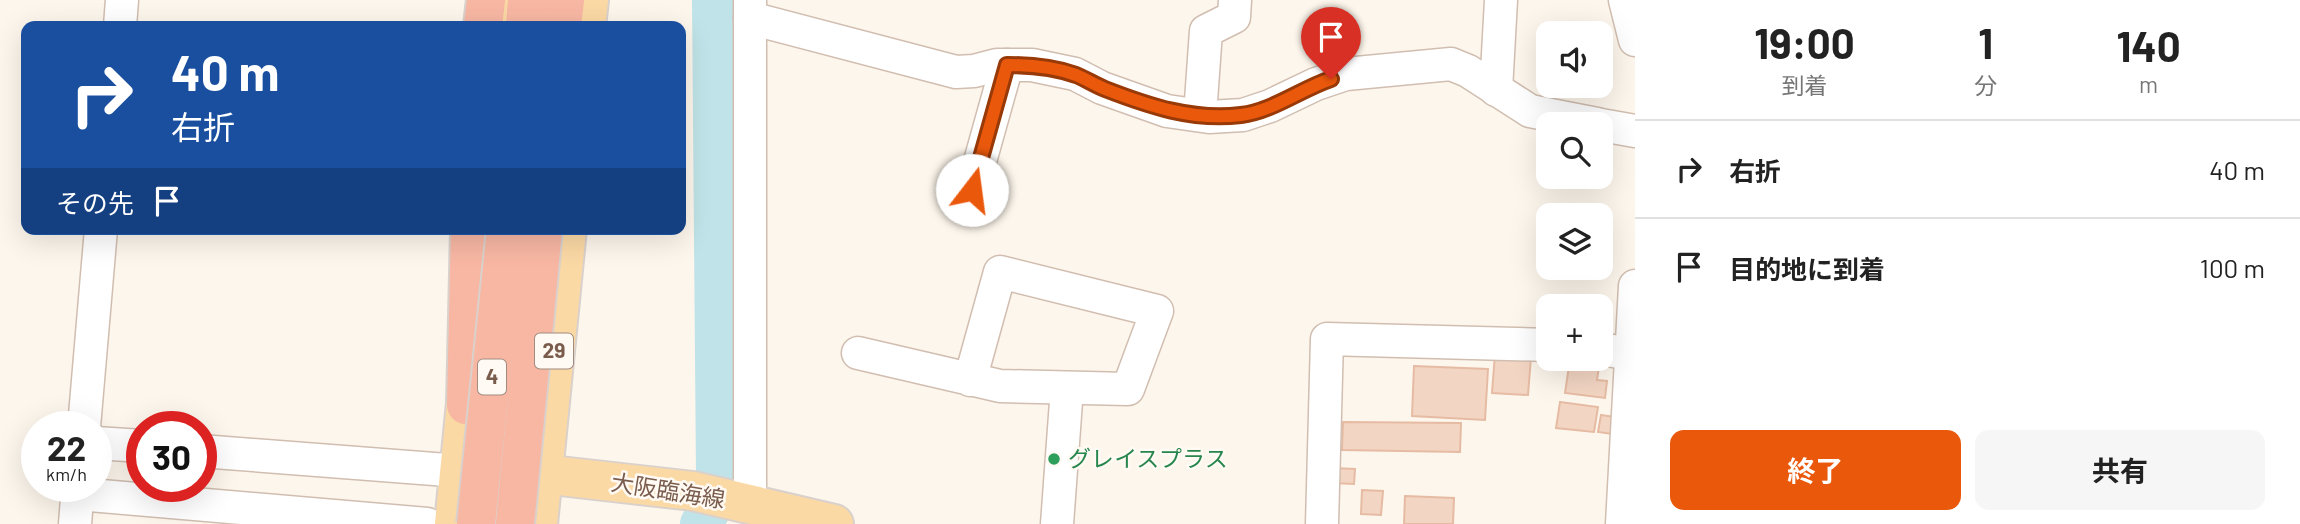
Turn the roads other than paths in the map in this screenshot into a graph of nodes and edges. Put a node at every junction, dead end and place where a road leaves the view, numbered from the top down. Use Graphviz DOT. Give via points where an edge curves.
graph roads {
  1 [pos="122,0"];
  2 [pos="486,0"];
  3 [pos="507,0"];
  4 [pos="527,0"];
  5 [pos="565,0"];
  6 [pos="589,0"];
  7 [pos="1235,0"];
  8 [pos="1501,0"];
  9 [pos="1625,0"];
  10 [pos="750,9"];
  11 [pos="120,21"];
  12 [pos="484,21"];
  13 [pos="505,21"];
  14 [pos="525,21"];
  15 [pos="563,21"];
  16 [pos="587,21"];
  17 [pos="1635,40"];
  18 [pos="1007,65"];
  19 [pos="1496,90"];
  20 [pos="1536,112"];
  21 [pos="1200,115"];
  22 [pos="1613,127"];
  23 [pos="1635,131"];
  24 [pos="972,190"];
  25 [pos="101,235"];
  26 [pos="470,235"];
  27 [pos="483,235"];
  28 [pos="505,235"];
  29 [pos="542,235"];
  30 [pos="566,235"];
  31 [pos="1635,286"];
  32 [pos="1536,345"];
  33 [pos="1616,352"];
  34 [pos="858,353"];
  35 [pos="970,380"];
  36 [pos="1067,388"];
  37 [pos="466,405"];
  38 [pos="85,411"];
  39 [pos="217,452"];
  40 [pos="460,471"];
  41 [pos="542,474"];
  42 [pos="77,502"];
  43 [pos="741,502"];
  44 [pos="427,524"];
  45 [pos="454,524"];
  46 [pos="476,524"];
  47 [pos="515,524"];
  48 [pos="538,524"];
  49 [pos="834,524"];
  50 [pos="1057,524"];
  51 [pos="1321,524"];
  52 [pos="1622,524"];
  1 -- 11 [label="street"];
  2 -- 12 [label="highway"];
  3 -- 13 [label="main road"];
  4 -- 14 [label="highway"];
  5 -- 15 [label="highway"];
  6 -- 16 [label="main road"];
  7 -- 21 [label="street" via="1234,17 1206,32"];
  8 -- 19 [label="street"];
  9 -- 17 [label="street"];
  10 -- 18 [label="street" via="956,72"];
  10 -- 43 [label="street"];
  18 -- 21 [label="street" via="1075,74 1167,111"];
  18 -- 24 [label="street"];
  19 -- 20 [label="street"];
  19 -- 21 [label="street" via="1451,64 1346,74 1244,115"];
  22 -- 23 [label="street"];
  25 -- 38 [label="street"];
  26 -- 37 [label="highway"];
  27 -- 37 [label="main road"];
  28 -- 46 [label="highway, 4, bridge"];
  29 -- 47 [label="highway, 4, bridge"];
  30 -- 41 [label="main road, 29"];
  31 -- 33 [label="street"];
  32 -- 51 [label="street" via="1328,339"];
  33 -- 52 [label="street"];
  34 -- 35 [label="street"];
  35 -- 36 [label="street" via="1000,386"];
  35 -- 36 [label="street" via="1000,272 1157,311 1128,389"];
  36 -- 50 [label="street"];
  37 -- 40 [label="main road"];
  39 -- 40 [label="street"];
  40 -- 41 [label="main road, 大阪臨海線"];
  40 -- 45 [label="main road"];
  41 -- 43 [label="main road, 大阪臨海線" via="693,491"];
  41 -- 48 [label="main road, 29"];
  42 -- 44 [label="street"];
  43 -- 49 [label="main road, 大阪臨海線"];
}
